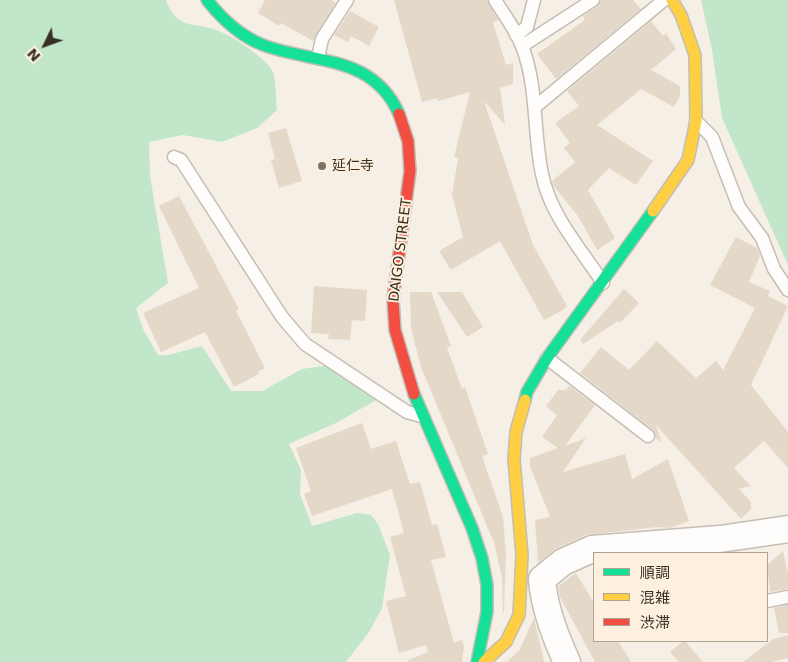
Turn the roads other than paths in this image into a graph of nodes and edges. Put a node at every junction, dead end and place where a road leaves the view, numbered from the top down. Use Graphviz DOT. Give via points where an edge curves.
graph roads {
  1 [pos="207,0"];
  2 [pos="347,0"];
  3 [pos="495,0"];
  4 [pos="534,0"];
  5 [pos="593,0"];
  6 [pos="662,1"];
  7 [pos="519,40"];
  8 [pos="318,58"];
  9 [pos="535,107"];
  10 [pos="696,121"];
  11 [pos="174,157"];
  12 [pos="603,283"];
  13 [pos="788,290"];
  14 [pos="547,358"];
  15 [pos="424,416"];
  16 [pos="648,436"];
  17 [pos="788,529"];
  18 [pos="788,597"];
  19 [pos="768,601"];
  20 [pos="477,662"];
  21 [pos="484,662"];
  22 [pos="568,662"];
  1 -- 8 [label="main road, DAIGO STREET" via="229,24 262,45"];
  2 -- 8 [label="lane" via="322,39"];
  3 -- 7 [label="lane"];
  4 -- 7 [label="lane" via="527,27"];
  5 -- 7 [label="lane"];
  6 -- 9 [label="lane"];
  6 -- 10 [label="main road" via="681,15 695,54"];
  7 -- 9 [label="lane"];
  8 -- 15 [label="main road, DAIGO STREET" via="345,64 379,85 407,135 411,162 394,285 395,330 405,368"];
  9 -- 12 [label="lane" via="542,174 548,193 561,221"];
  10 -- 12 [label="main road" via="688,160"];
  10 -- 13 [label="lane" via="712,137 739,207 762,238 774,269"];
  11 -- 15 [label="lane" via="181,160 282,317 305,344 407,412"];
  12 -- 14 [label="main road"];
  14 -- 16 [label="lane"];
  14 -- 21 [label="main road" via="527,392 516,432 514,459 522,555 519,615 506,642"];
  15 -- 20 [label="main road, DAIGO STREET" via="472,526 483,560 486,615"];
  17 -- 22 [label="street" via="740,541 592,549 556,567 542,579 543,596"];
  18 -- 19 [label="lane"];
}
